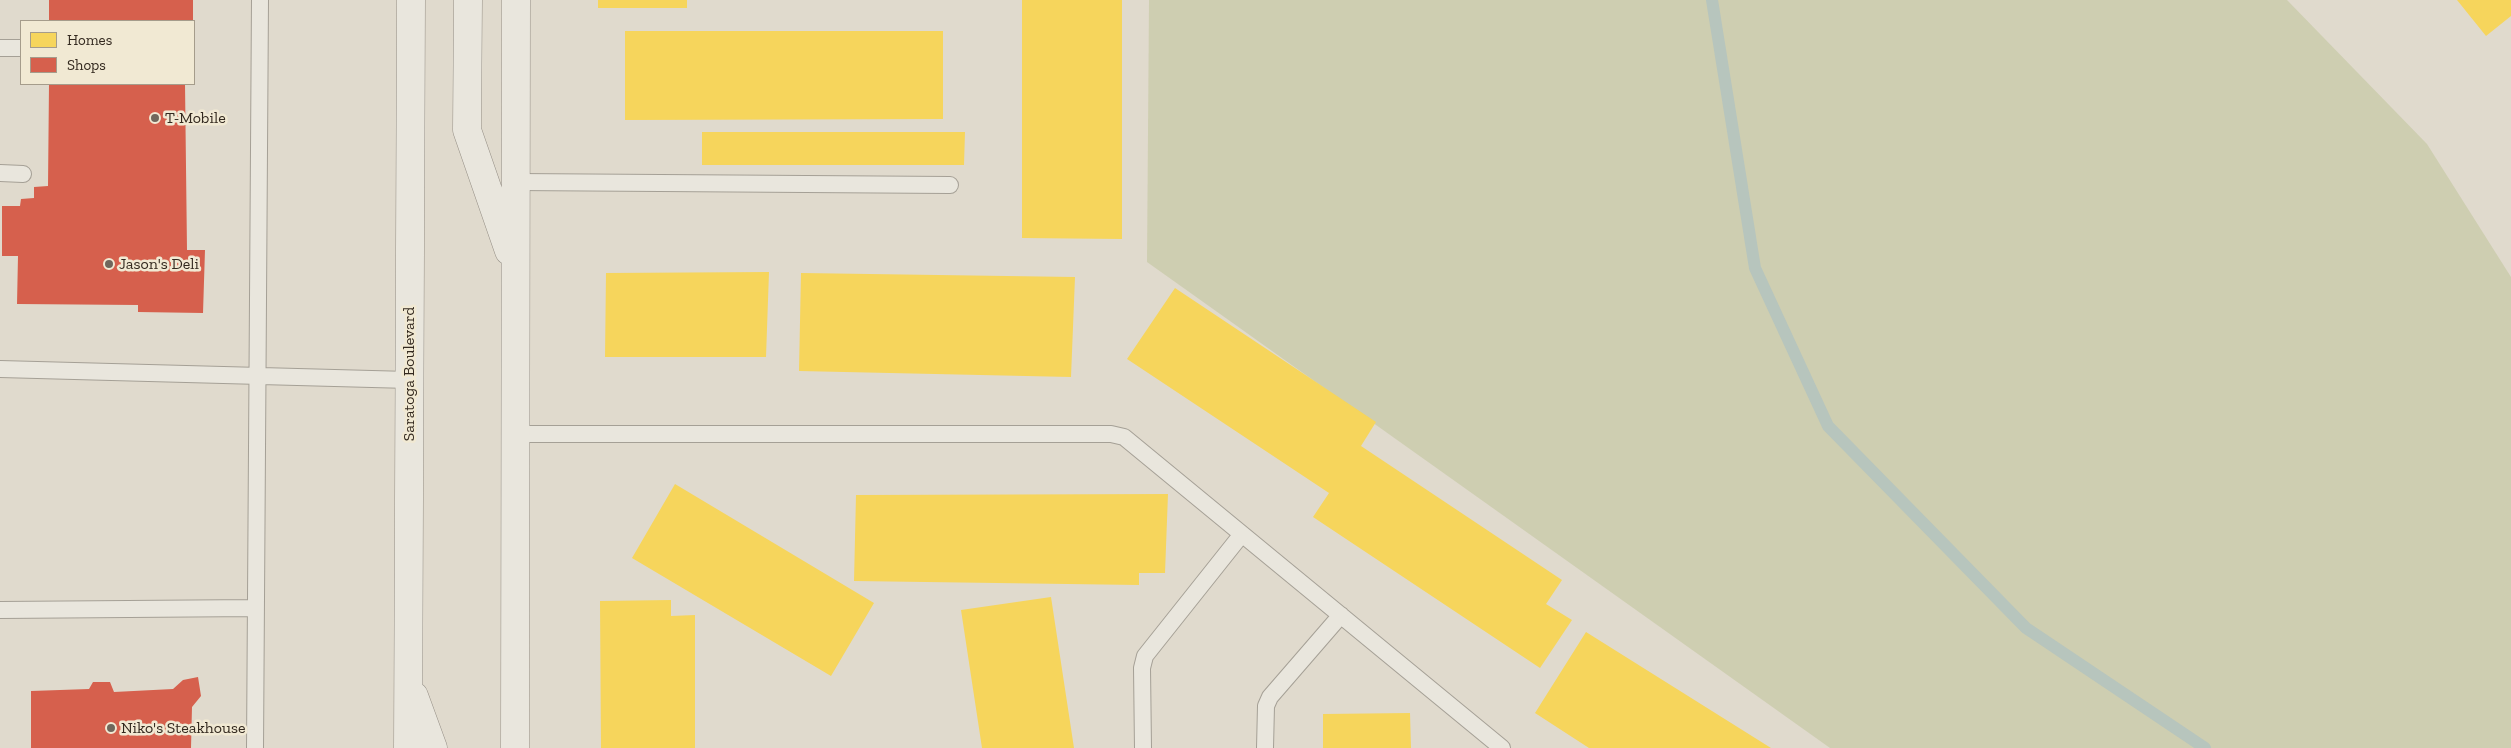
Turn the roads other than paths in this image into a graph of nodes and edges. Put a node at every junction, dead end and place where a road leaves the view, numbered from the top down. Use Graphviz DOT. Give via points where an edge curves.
graph roads {
  1 [pos="260,0"];
  2 [pos="411,0"];
  3 [pos="468,0"];
  4 [pos="516,0"];
  5 [pos="0,48"];
  6 [pos="20,48"];
  7 [pos="0,174"];
  8 [pos="23,174"];
  9 [pos="516,182"];
  10 [pos="950,185"];
  11 [pos="516,271"];
  12 [pos="0,369"];
  13 [pos="257,374"];
  14 [pos="409,380"];
  15 [pos="515,434"];
  16 [pos="1242,534"];
  17 [pos="256,608"];
  18 [pos="0,610"];
  19 [pos="1341,615"];
  20 [pos="408,678"];
  21 [pos="255,748"];
  22 [pos="408,748"];
  23 [pos="434,748"];
  24 [pos="515,748"];
  25 [pos="1143,748"];
  26 [pos="1265,748"];
  27 [pos="1502,748"];
  1 -- 13 [label="lane"];
  2 -- 14 [label="main road, Saratoga Boulevard"];
  3 -- 11 [label="main road" via="467,130"];
  4 -- 9 [label="main road"];
  5 -- 6 [label="lane"];
  7 -- 8 [label="lane"];
  9 -- 10 [label="lane"];
  9 -- 11 [label="main road"];
  11 -- 15 [label="main road"];
  12 -- 13 [label="lane"];
  13 -- 14 [label="lane"];
  13 -- 17 [label="lane"];
  14 -- 20 [label="main road, Saratoga Boulevard"];
  15 -- 16 [label="lane" via="1111,434 1124,437"];
  15 -- 24 [label="main road"];
  16 -- 19 [label="lane"];
  16 -- 25 [label="lane" via="1145,656 1142,668"];
  17 -- 18 [label="lane"];
  17 -- 21 [label="lane"];
  19 -- 26 [label="lane" via="1270,697 1266,706"];
  19 -- 27 [label="lane"];
  20 -- 22 [label="main road, Saratoga Boulevard"];
  20 -- 23 [label="main road"];
}
